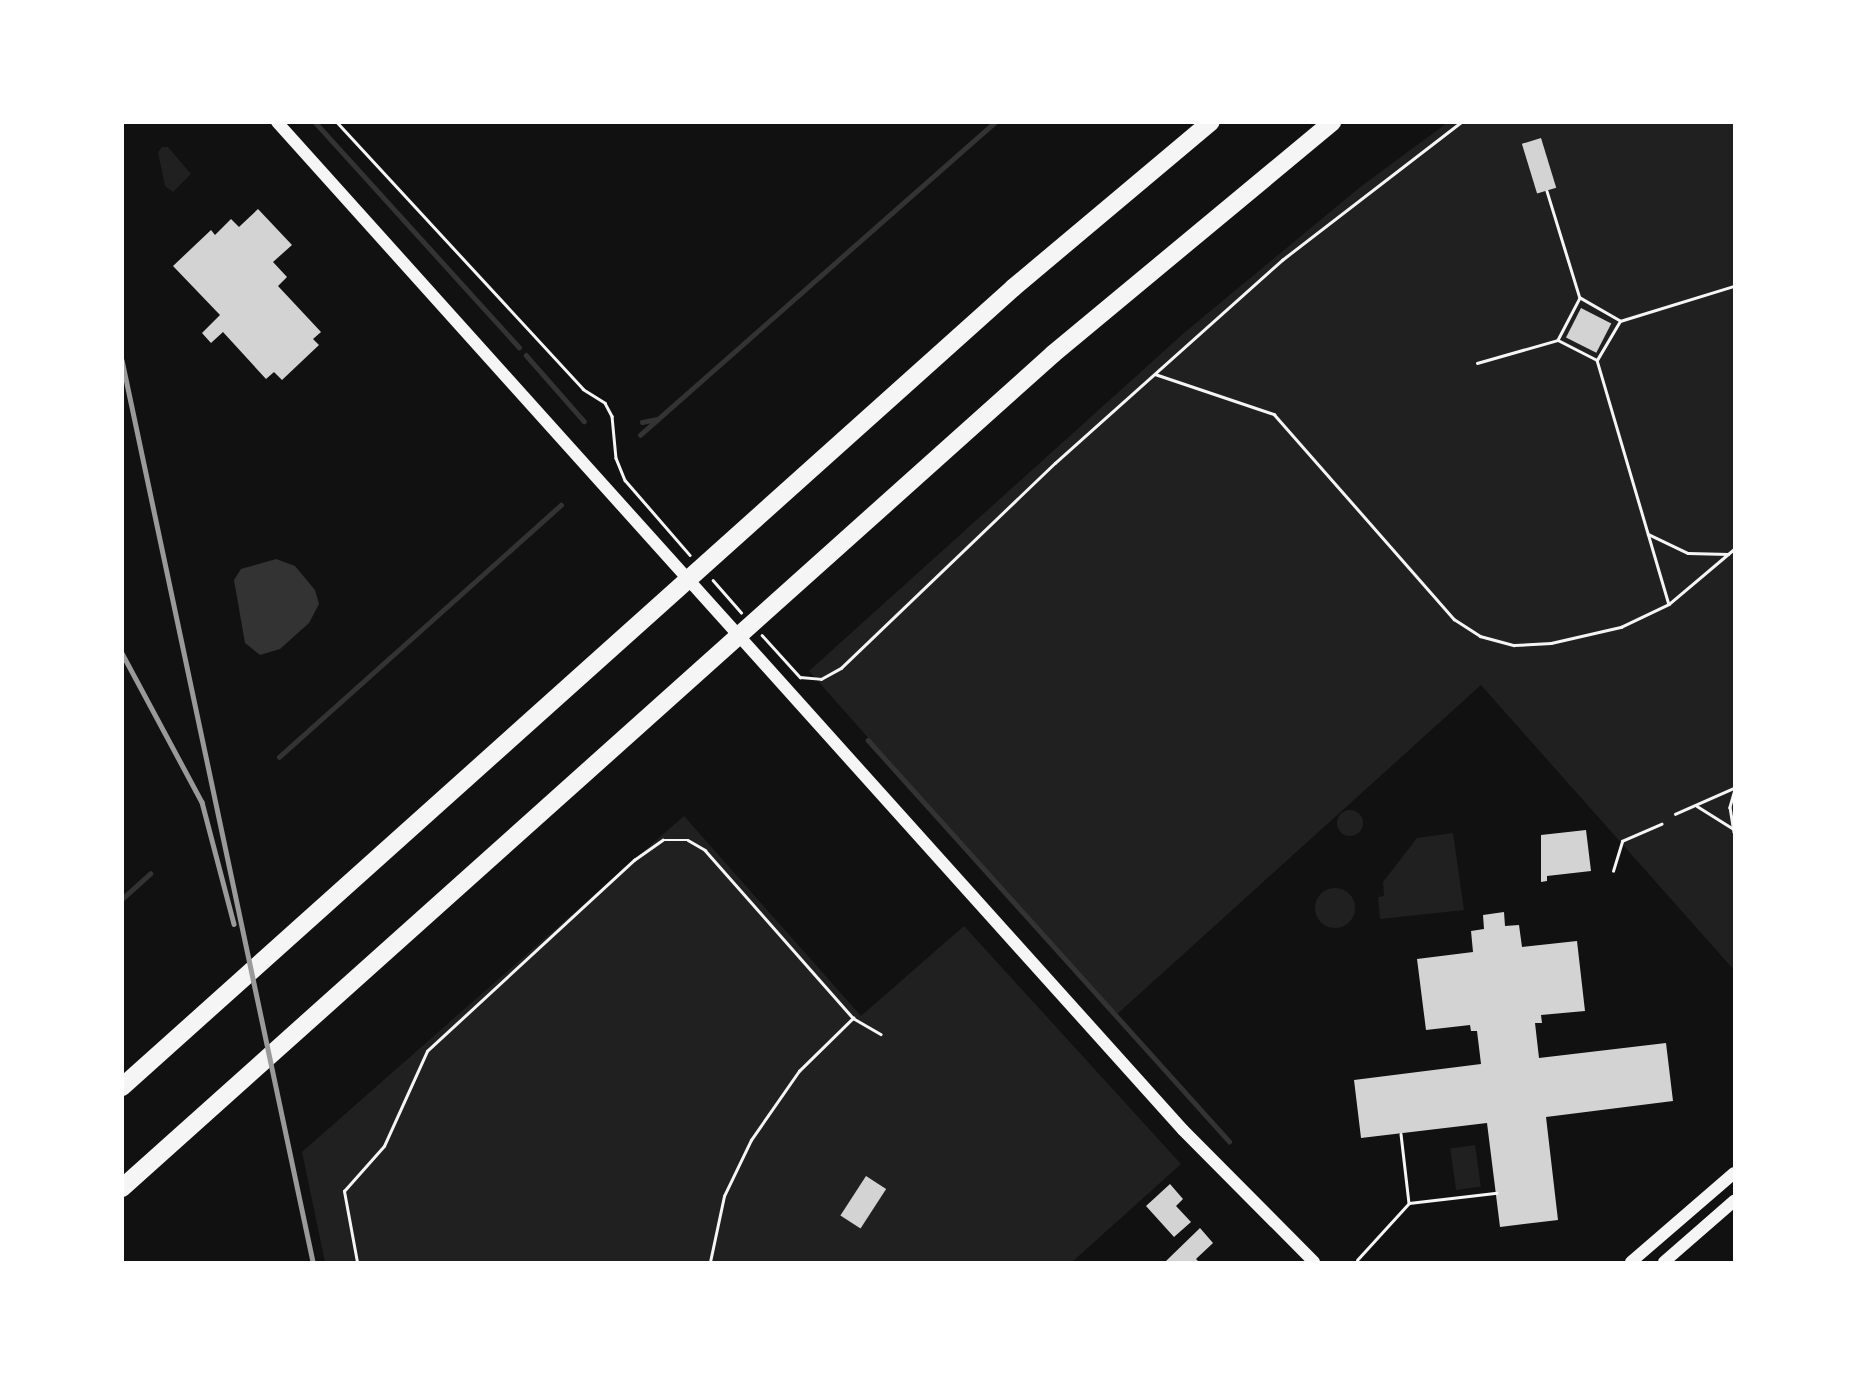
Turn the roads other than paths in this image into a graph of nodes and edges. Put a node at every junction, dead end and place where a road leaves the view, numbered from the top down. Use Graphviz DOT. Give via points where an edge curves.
graph roads {
  1 [pos="277,122"];
  2 [pos="1211,122"];
  3 [pos="1332,122"];
  4 [pos="122,1087"];
  5 [pos="1734,1172"];
  6 [pos="122,1188"];
  7 [pos="1734,1201"];
  8 [pos="1314,1262"];
  9 [pos="1630,1262"];
  10 [pos="1664,1262"];
  1 -- 8 [label="street" via="1183,1130"];
  2 -- 4 [label="highway" via="1013,288"];
  3 -- 6 [label="highway" via="1160,260"];
  5 -- 9 [label="street"];
  7 -- 10 [label="street"];
}
